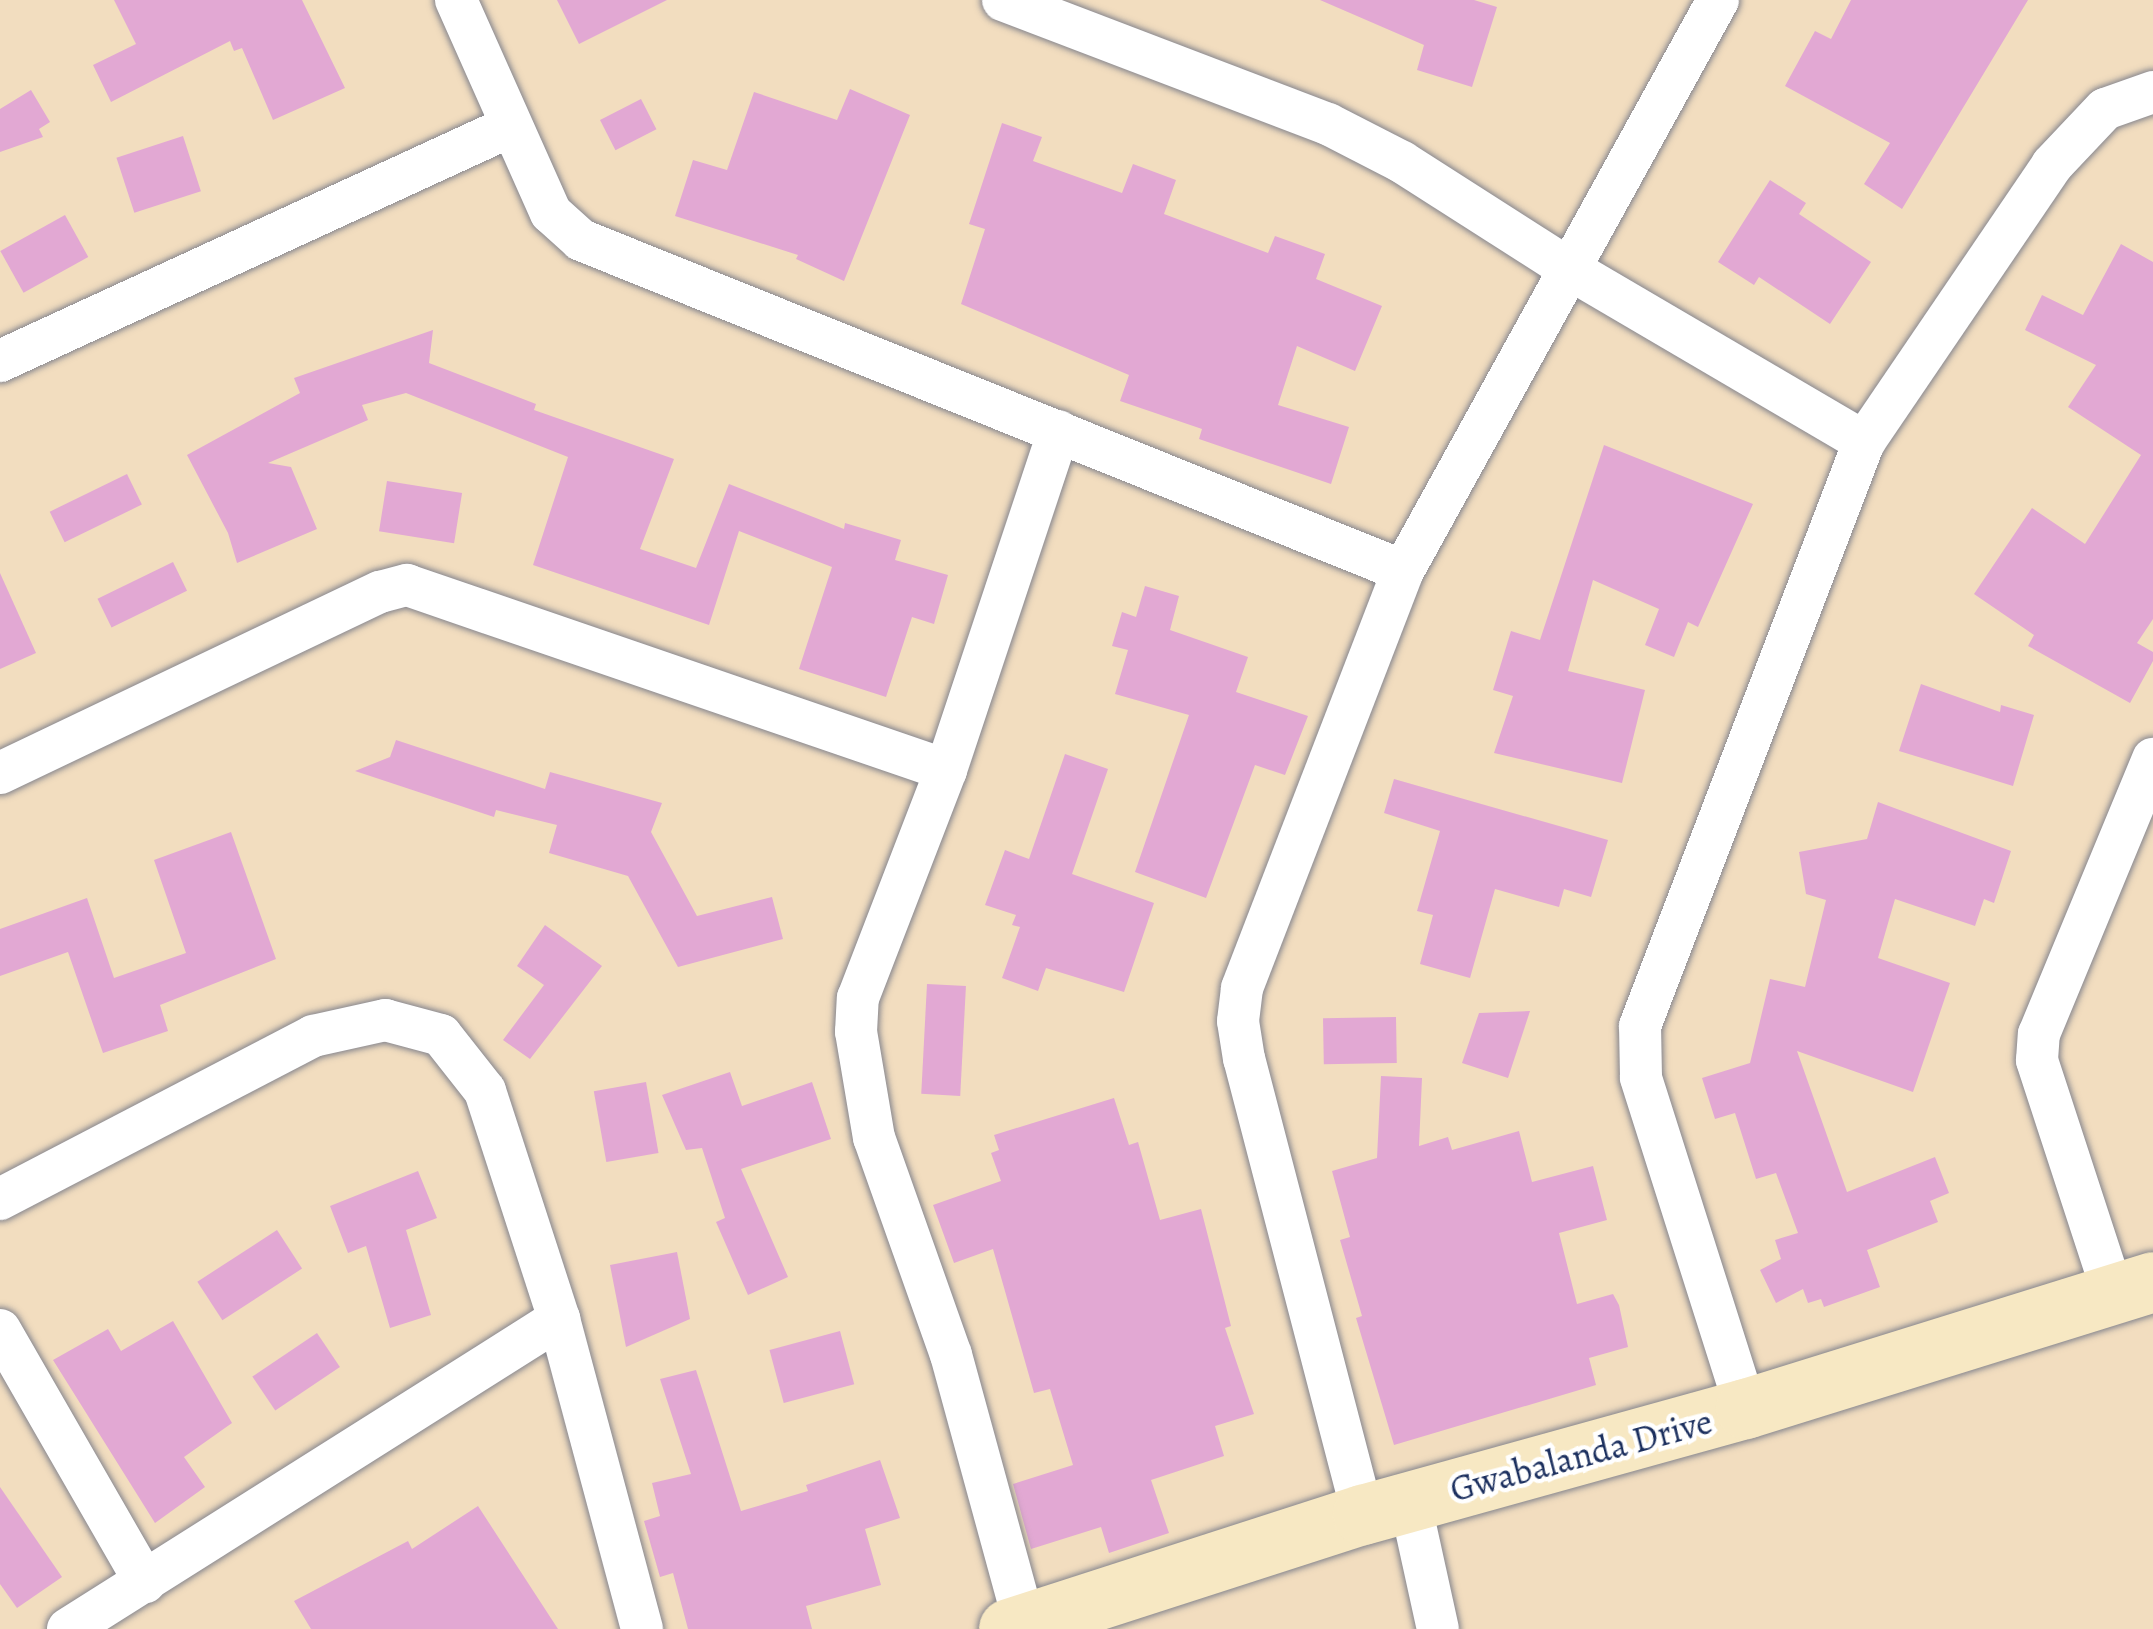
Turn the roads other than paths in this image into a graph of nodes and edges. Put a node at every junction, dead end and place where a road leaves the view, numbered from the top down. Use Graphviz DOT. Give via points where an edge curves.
graph roads {
  1 [pos="455,0"];
  2 [pos="1003,0"];
  3 [pos="1718,0"];
  4 [pos="2153,92"];
  5 [pos="509,128"];
  6 [pos="1566,267"];
  7 [pos="0,361"];
  8 [pos="1059,431"];
  9 [pos="1864,442"];
  10 [pos="1402,571"];
  11 [pos="2153,759"];
  12 [pos="946,770"];
  13 [pos="0,773"];
  14 [pos="0,1199"];
  15 [pos="2133,1288"];
  16 [pos="559,1319"];
  17 [pos="0,1330"];
  18 [pos="1746,1409"];
  19 [pos="1386,1508"];
  20 [pos="145,1582"];
  21 [pos="1019,1628"];
  22 [pos="68,1629"];
  23 [pos="642,1629"];
  24 [pos="1438,1629"];
  1 -- 5 [label="street"];
  2 -- 6 [label="street" via="1328,124"];
  3 -- 6 [label="street"];
  4 -- 9 [label="street" via="2105,110 2052,165"];
  5 -- 7 [label="street"];
  5 -- 8 [label="street" via="551,213 580,240"];
  6 -- 9 [label="street"];
  6 -- 10 [label="street"];
  8 -- 10 [label="street"];
  8 -- 12 [label="street"];
  9 -- 18 [label="street" via="1636,1050"];
  10 -- 19 [label="street" via="1243,988 1238,1021"];
  11 -- 15 [label="street" via="2039,1034 2037,1060"];
  12 -- 13 [label="street" via="407,585"];
  12 -- 21 [label="street" via="858,998 856,1032 874,1138 951,1355"];
  14 -- 16 [label="street" via="313,1036 386,1020 441,1035 485,1091"];
  15 -- 18 [label="street, Gwabalanda Drive"];
  16 -- 20 [label="street"];
  16 -- 23 [label="street"];
  17 -- 20 [label="street"];
  18 -- 19 [label="street, Gwabalanda Drive"];
  19 -- 21 [label="street, Gwabalanda Drive"];
  19 -- 24 [label="street"];
  20 -- 22 [label="street"];
}
